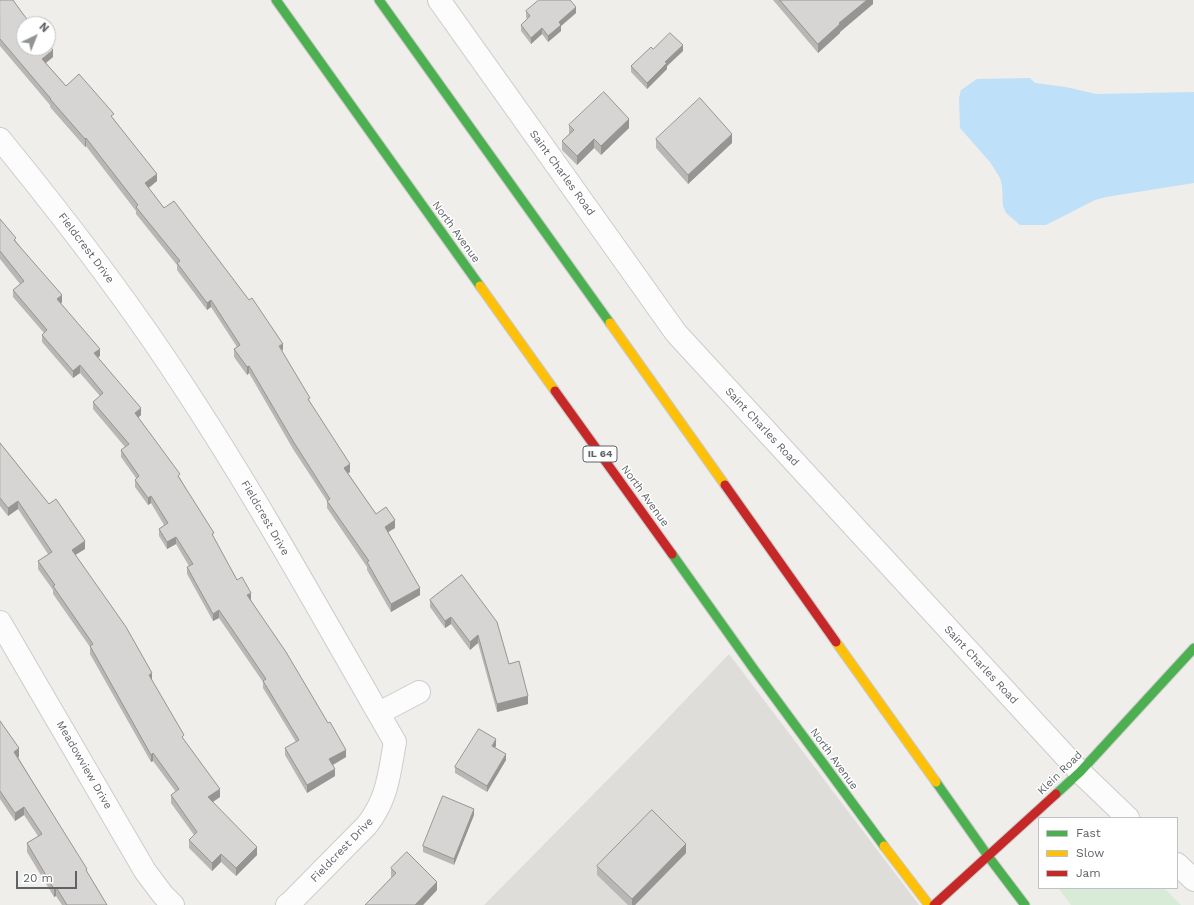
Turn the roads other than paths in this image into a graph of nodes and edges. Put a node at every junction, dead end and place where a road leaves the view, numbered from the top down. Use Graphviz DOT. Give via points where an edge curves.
graph roads {
  1 [pos="276,0"];
  2 [pos="379,0"];
  3 [pos="439,0"];
  4 [pos="0,139"];
  5 [pos="0,622"];
  6 [pos="1194,648"];
  7 [pos="419,692"];
  8 [pos="379,713"];
  9 [pos="1080,772"];
  10 [pos="1127,817"];
  11 [pos="988,856"];
  12 [pos="1178,865"];
  13 [pos="1194,880"];
  14 [pos="174,905"];
  15 [pos="286,905"];
  16 [pos="929,905"];
  17 [pos="934,905"];
  18 [pos="1025,905"];
  1 -- 16 [label="main road, North Avenue / IL 64" via="757,674"];
  2 -- 11 [label="main road"];
  3 -- 9 [label="street, Saint Charles Road" via="676,333"];
  4 -- 8 [label="street, Fieldcrest Drive" via="45,194 150,335 244,482"];
  5 -- 14 [label="street, Meadowview Drive" via="145,871"];
  6 -- 9 [label="main road, Klein Road"];
  7 -- 8 [label="street"];
  8 -- 15 [label="street, Fieldcrest Drive" via="396,742 381,804 367,825"];
  9 -- 10 [label="street, Saint Charles Road"];
  9 -- 11 [label="main road, Klein Road"];
  11 -- 17 [label="main road, Klein Road"];
  11 -- 18 [label="main road"];
  12 -- 13 [label="street"];
}
